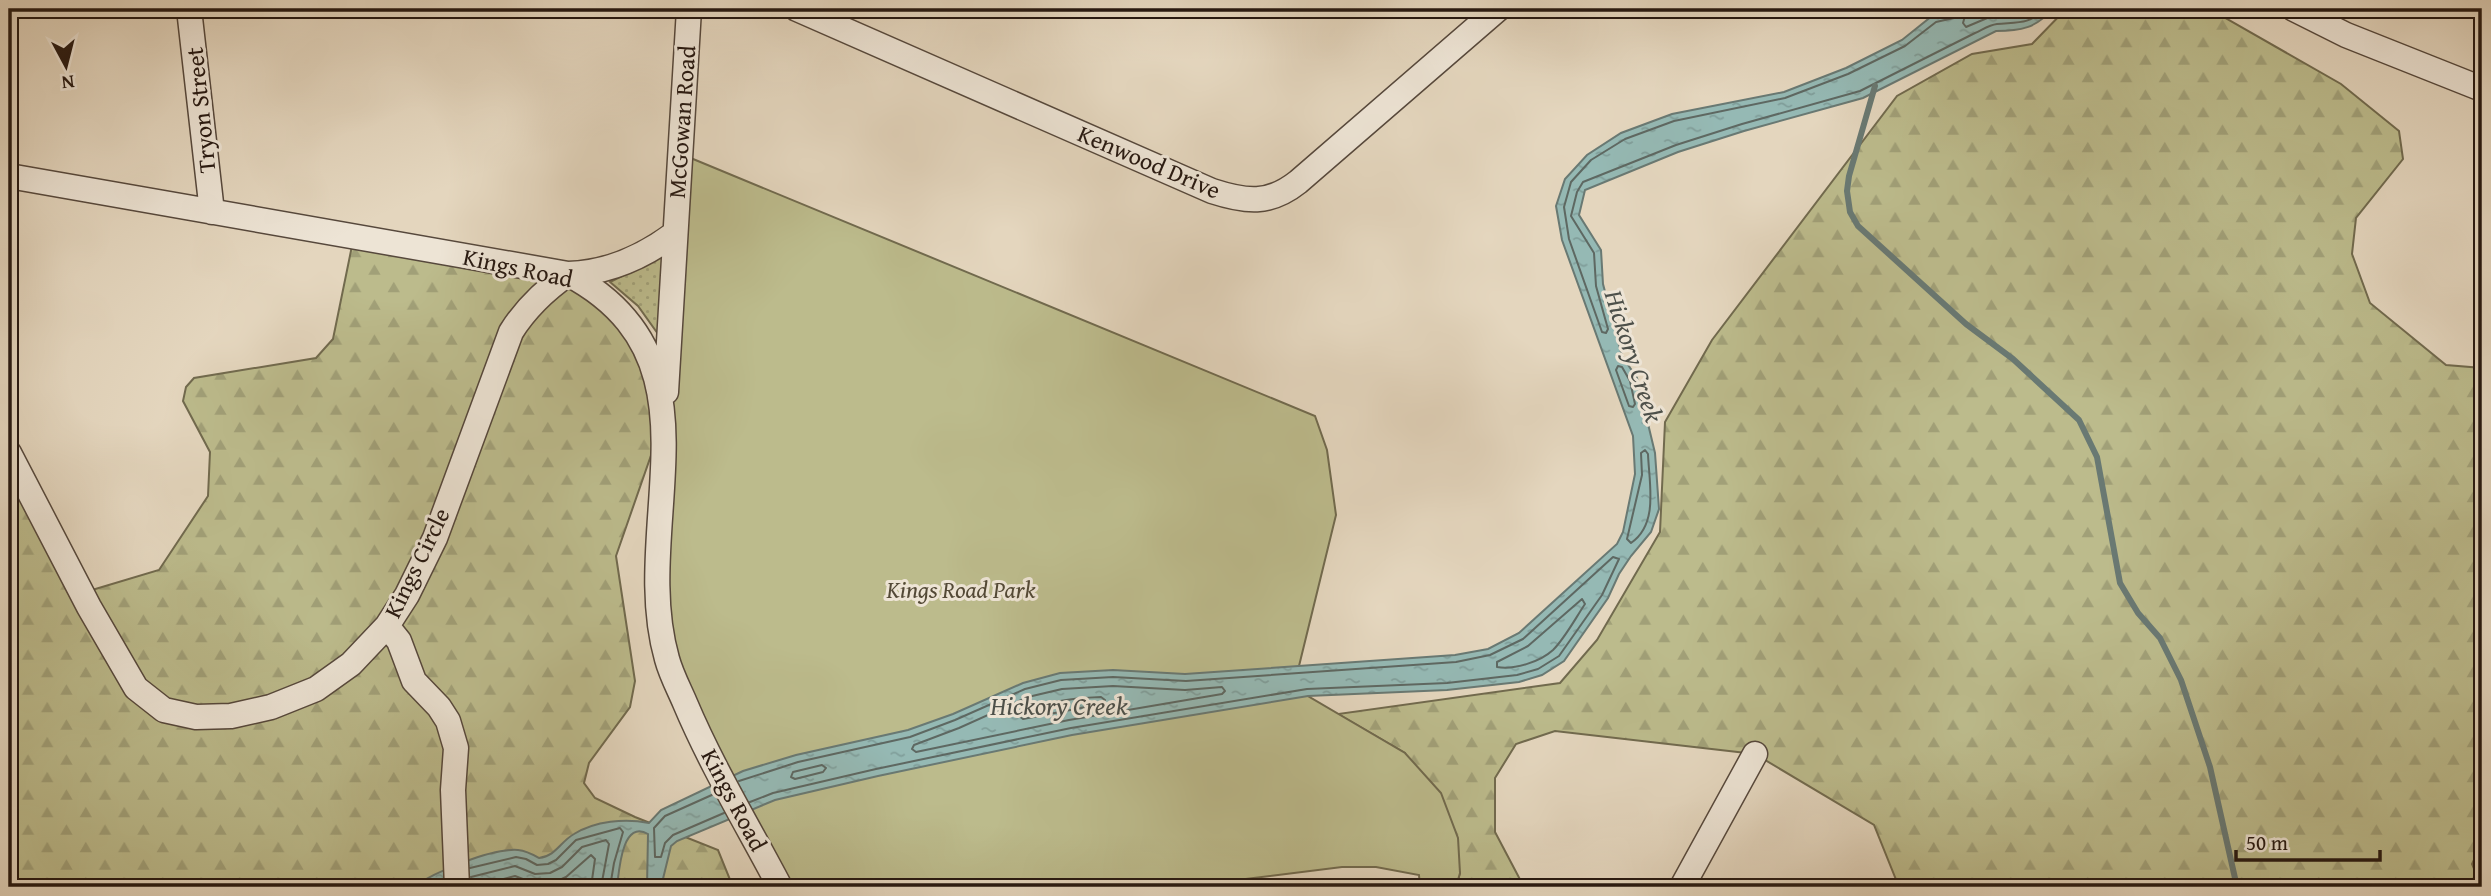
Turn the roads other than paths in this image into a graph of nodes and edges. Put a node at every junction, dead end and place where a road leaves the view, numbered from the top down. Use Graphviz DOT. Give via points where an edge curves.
graph roads {
  1 [pos="189,9"];
  2 [pos="689,9"];
  3 [pos="797,9"];
  4 [pos="1498,9"];
  5 [pos="2294,9"];
  6 [pos="2482,89"];
  7 [pos="9,176"];
  8 [pos="212,212"];
  9 [pos="674,234"];
  10 [pos="568,274"];
  11 [pos="664,418"];
  12 [pos="9,453"];
  13 [pos="387,626"];
  14 [pos="1755,754"];
  15 [pos="457,887"];
  16 [pos="780,887"];
  17 [pos="1682,887"];
  1 -- 8 [label="street, Tryon Street"];
  2 -- 9 [label="street, McGowan Road"];
  3 -- 4 [label="street, Kenwood Drive" via="1212,191 1261,201 1287,191"];
  5 -- 6 [label="street" via="2346,35"];
  7 -- 8 [label="street, Kings Road"];
  8 -- 10 [label="street, Kings Road"];
  9 -- 10 [label="street, McGowan Road" via="608,270"];
  9 -- 11 [label="street, McGowan Road"];
  10 -- 11 [label="street, Kings Road" via="603,295 635,330 648,354"];
  10 -- 13 [label="street, Kings Circle" via="522,314 511,332 435,538"];
  11 -- 16 [label="street, Kings Road" via="657,596 667,661 708,753"];
  12 -- 13 [label="street, Kings Circle" via="114,653 136,688 164,710 196,717 231,716 271,707 316,689 351,664"];
  13 -- 15 [label="street" via="414,681 448,721 456,748"];
  14 -- 17 [label="street"];
}
